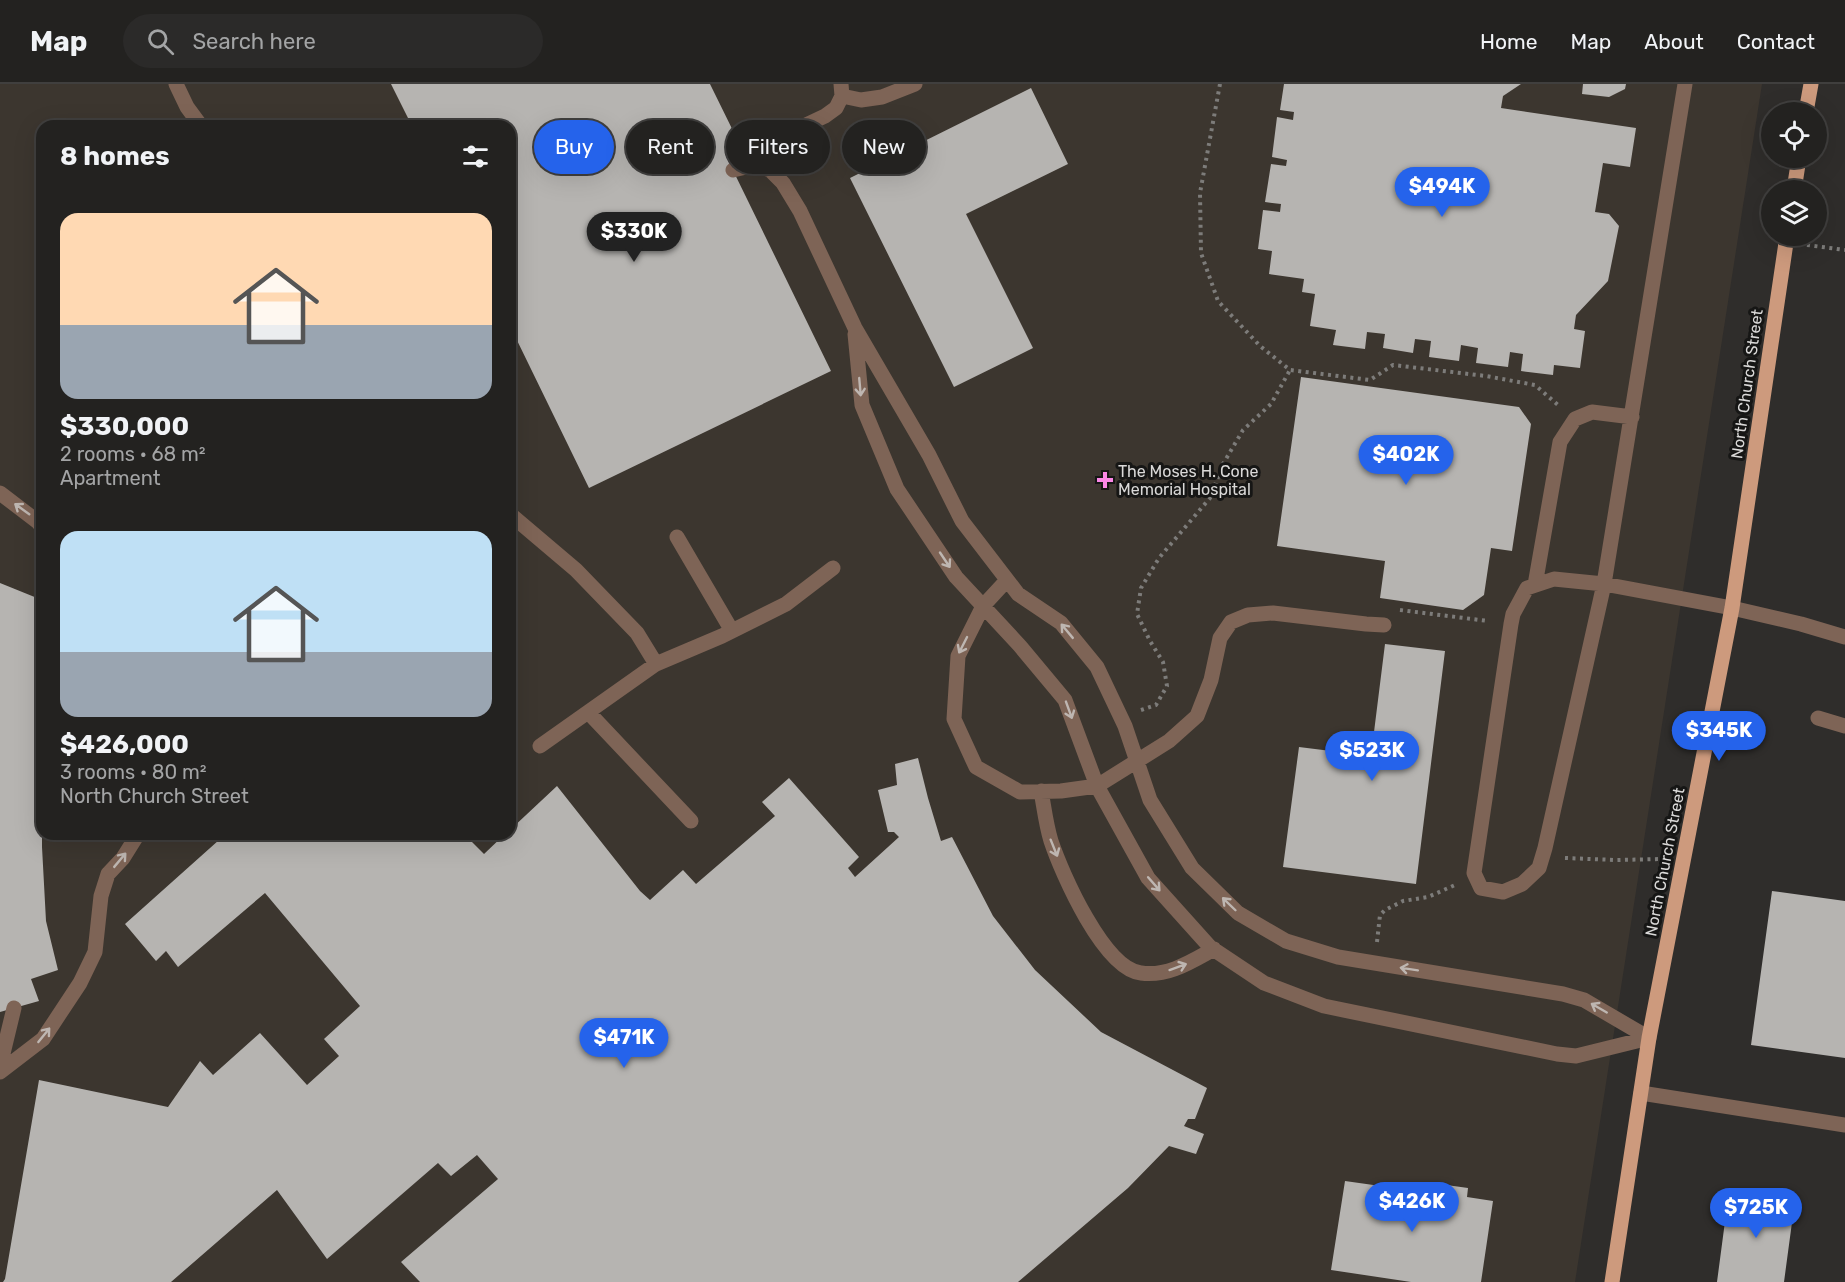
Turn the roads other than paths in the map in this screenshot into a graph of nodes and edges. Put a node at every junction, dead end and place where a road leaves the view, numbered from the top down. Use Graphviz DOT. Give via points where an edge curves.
graph roads {
  1 [pos="176,84"];
  2 [pos="915,84"];
  3 [pos="1685,84"];
  4 [pos="1811,84"];
  5 [pos="842,90"];
  6 [pos="1808,102"];
  7 [pos="197,120"];
  8 [pos="1785,246"];
  9 [pos="855,328"];
  10 [pos="1632,417"];
  11 [pos="0,493"];
  12 [pos="516,519"];
  13 [pos="36,520"];
  14 [pos="677,537"];
  15 [pos="833,568"];
  16 [pos="1007,580"];
  17 [pos="1534,585"];
  18 [pos="1604,585"];
  19 [pos="983,606"];
  20 [pos="1732,608"];
  21 [pos="1384,625"];
  22 [pos="732,631"];
  23 [pos="1845,637"];
  24 [pos="656,664"];
  25 [pos="589,712"];
  26 [pos="1818,718"];
  27 [pos="1845,726"];
  28 [pos="540,746"];
  29 [pos="1137,761"];
  30 [pos="1097,786"];
  31 [pos="1041,791"];
  32 [pos="691,821"];
  33 [pos="134,840"];
  34 [pos="1214,949"];
  35 [pos="14,1008"];
  36 [pos="1649,1038"];
  37 [pos="0,1066"];
  38 [pos="0,1072"];
  39 [pos="1641,1093"];
  40 [pos="1845,1125"];
  41 [pos="1612,1282"];
  1 -- 7 [label="lane"];
  2 -- 5 [label="lane" via="882,97 861,100"];
  3 -- 10 [label="lane"];
  4 -- 6 [label="main road"];
  5 -- 9 [label="lane" via="836,108 768,143 739,168 755,165 770,170 783,183"];
  8 -- 20 [label="main road, North Church Street"];
  9 -- 16 [label="lane" via="929,455 962,521"];
  9 -- 19 [label="lane, one-way" via="862,405 897,489 956,577"];
  10 -- 17 [label="lane" via="1592,412 1575,419 1560,441"];
  10 -- 18 [label="lane"];
  13 -- 11 [label="lane, one-way"];
  12 -- 24 [label="lane" via="576,570 637,633"];
  14 -- 22 [label="lane"];
  15 -- 22 [label="lane" via="786,604"];
  16 -- 19 [label="lane"];
  29 -- 16 [label="lane, one-way" via="1097,667 1061,623 1018,594"];
  17 -- 18 [label="lane" via="1554,579"];
  17 -- 18 [label="lane" via="1527,588 1513,614 1474,873 1481,888 1503,892 1522,884 1539,868 1543,856"];
  18 -- 20 [label="lane"];
  19 -- 30 [label="lane, one-way" via="1065,700"];
  19 -- 31 [label="lane, one-way" via="958,656 954,719 976,767 1020,792"];
  20 -- 23 [label="lane"];
  20 -- 36 [label="main road, North Church Street"];
  21 -- 29 [label="lane" via="1273,613 1248,615 1231,622 1220,638 1211,680 1197,717"];
  22 -- 24 [label="lane"];
  24 -- 25 [label="lane"];
  25 -- 28 [label="lane"];
  25 -- 32 [label="lane"];
  26 -- 27 [label="lane"];
  29 -- 30 [label="lane"];
  36 -- 29 [label="lane, one-way" via="1584,1000 1563,994 1338,957 1286,941 1238,913 1192,868 1150,800"];
  30 -- 31 [label="lane"];
  30 -- 34 [label="lane, one-way" via="1148,878"];
  31 -- 34 [label="lane, one-way" via="1051,841 1076,900 1112,956 1124,967 1142,974 1174,970"];
  38 -- 33 [label="lane, one-way" via="43,1039 80,983 95,952 101,896 108,874"];
  34 -- 36 [label="lane" via="1264,983 1324,1006 1557,1054 1576,1056"];
  35 -- 37 [label="lane"];
  36 -- 39 [label="main road, North Church Street"];
  39 -- 40 [label="lane"];
  39 -- 41 [label="main road, North Church Street"];
}
